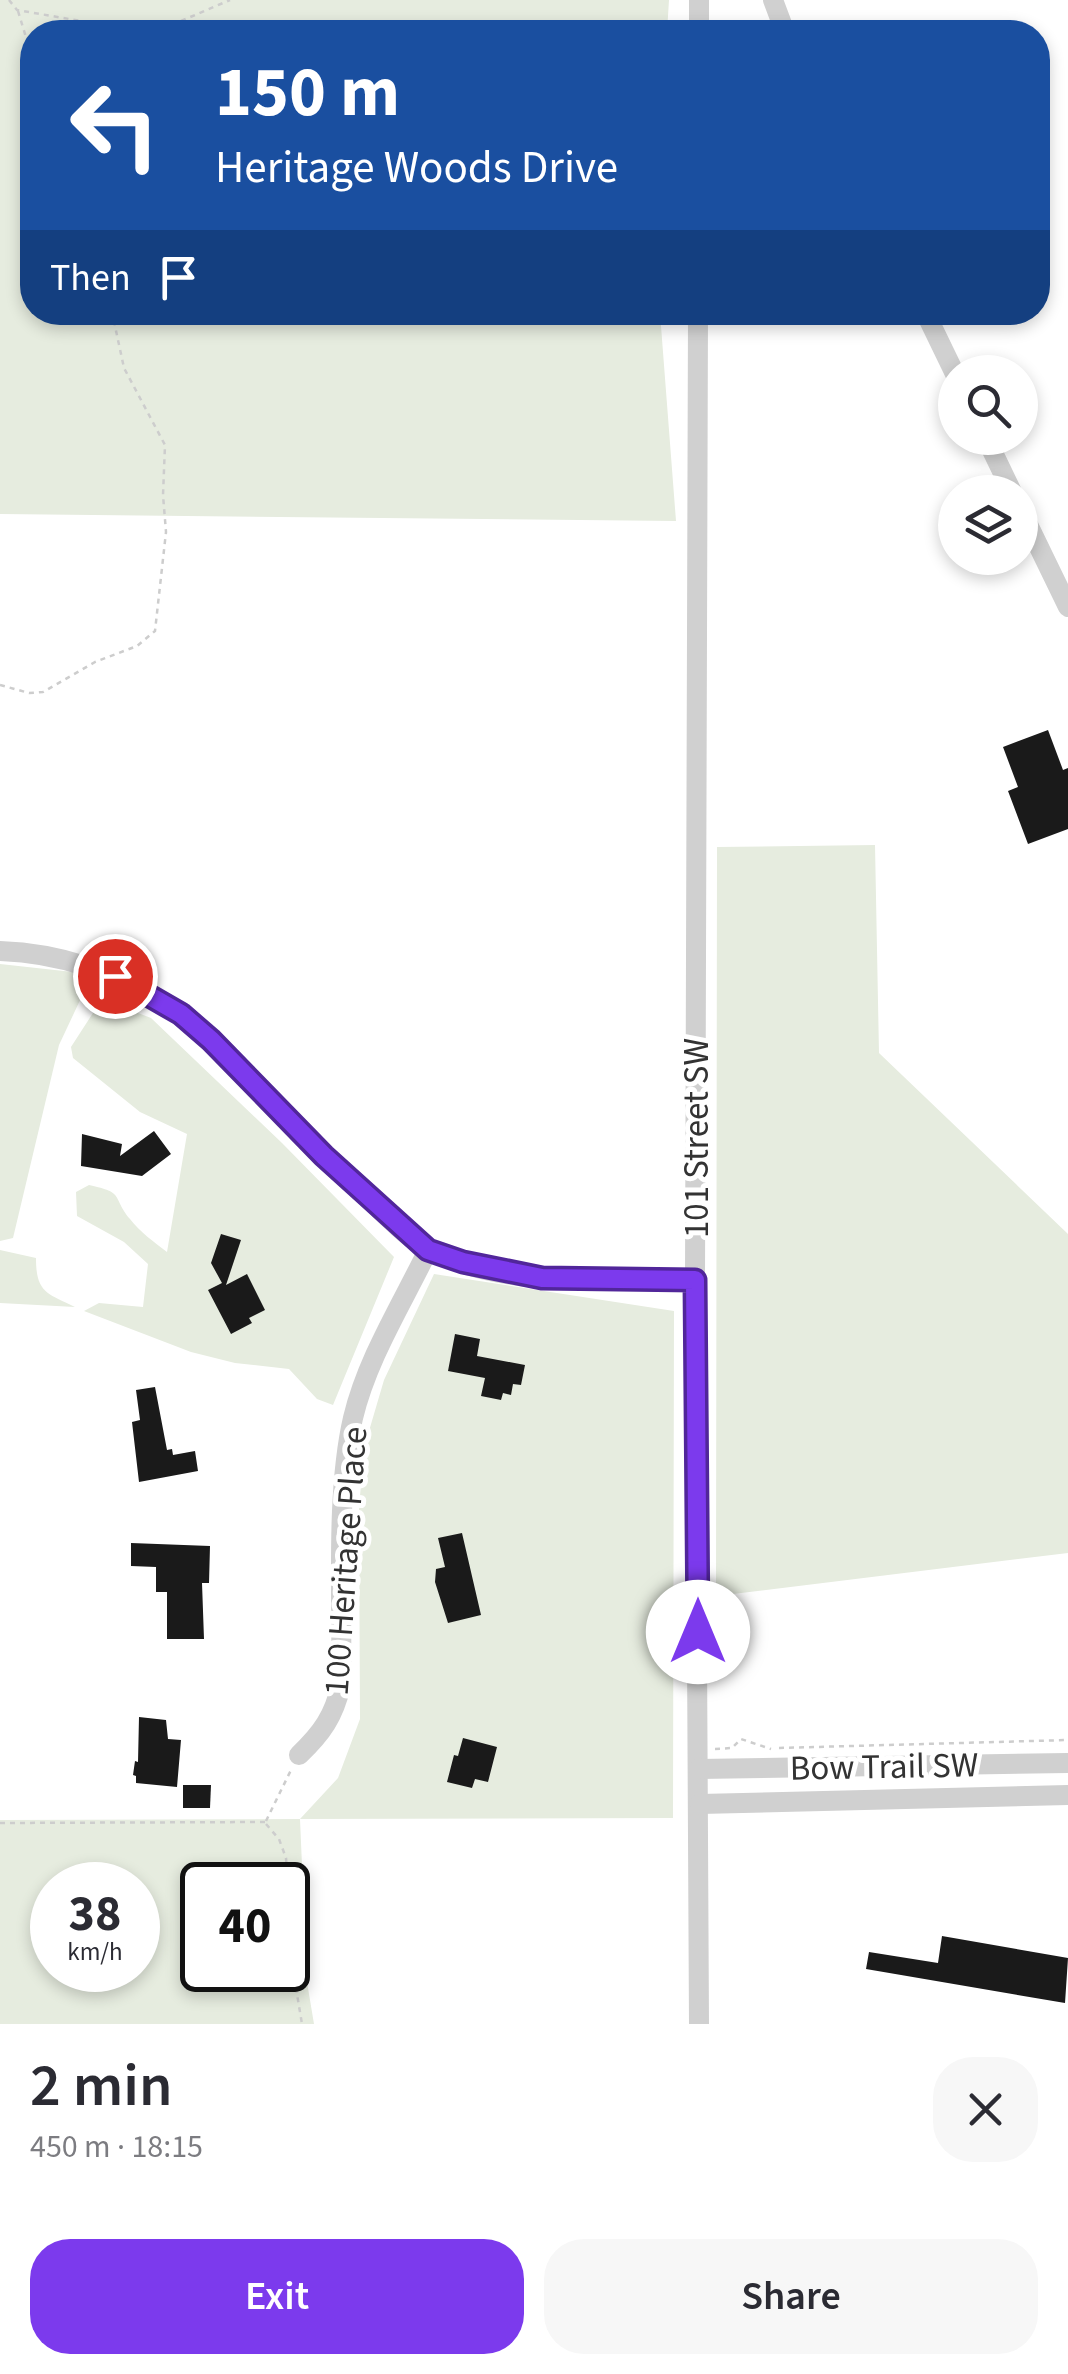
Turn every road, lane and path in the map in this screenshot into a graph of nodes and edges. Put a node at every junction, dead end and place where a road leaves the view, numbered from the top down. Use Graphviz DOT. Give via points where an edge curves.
graph roads {
  1 [pos="10,0"];
  2 [pos="230,0"];
  3 [pos="18,10"];
  4 [pos="21,20"];
  5 [pos="74,20"];
  6 [pos="183,20"];
  7 [pos="115,325"];
  8 [pos="698,325"];
  9 [pos="931,325"];
  10 [pos="946,355"];
  11 [pos="1038,546"];
  12 [pos="1068,608"];
  13 [pos="0,685"];
  14 [pos="0,951"];
  15 [pos="428,1250"];
  16 [pos="695,1280"];
  17 [pos="1068,1740"];
  18 [pos="299,1755"];
  19 [pos="699,1760"];
  20 [pos="1068,1763"];
  21 [pos="1068,1795"];
  22 [pos="700,1804"];
  23 [pos="265,1822"];
  24 [pos="0,1823"];
  25 [pos="302,2024"];
  26 [pos="699,2024"];
  1 -- 3 [label="path"];
  2 -- 6 [label="path"];
  3 -- 4 [label="path"];
  3 -- 5 [label="path"];
  7 -- 13 [label="path" via="124,368 165,445 166,532 156,630 138,646 43,692"];
  8 -- 16 [label="street, 101 Street SW"];
  9 -- 10 [label="street"];
  11 -- 12 [label="street"];
  14 -- 15 [label="street" via="86,964 181,1014"];
  15 -- 16 [label="street" via="542,1278"];
  15 -- 18 [label="street, 100 Heritage Place" via="353,1418 343,1514 342,1685 325,1730"];
  16 -- 19 [label="street, 101 Street SW"];
  17 -- 19 [label="path" via="769,1749 740,1739"];
  18 -- 23 [label="path"];
  19 -- 20 [label="street, Bow Trail SW"];
  19 -- 22 [label="street, 101 Street SW"];
  21 -- 22 [label="street, Bow Trail SW"];
  22 -- 26 [label="street, 101 Street SW"];
  23 -- 24 [label="path"];
  23 -- 25 [label="path" via="286,1858"];
}
